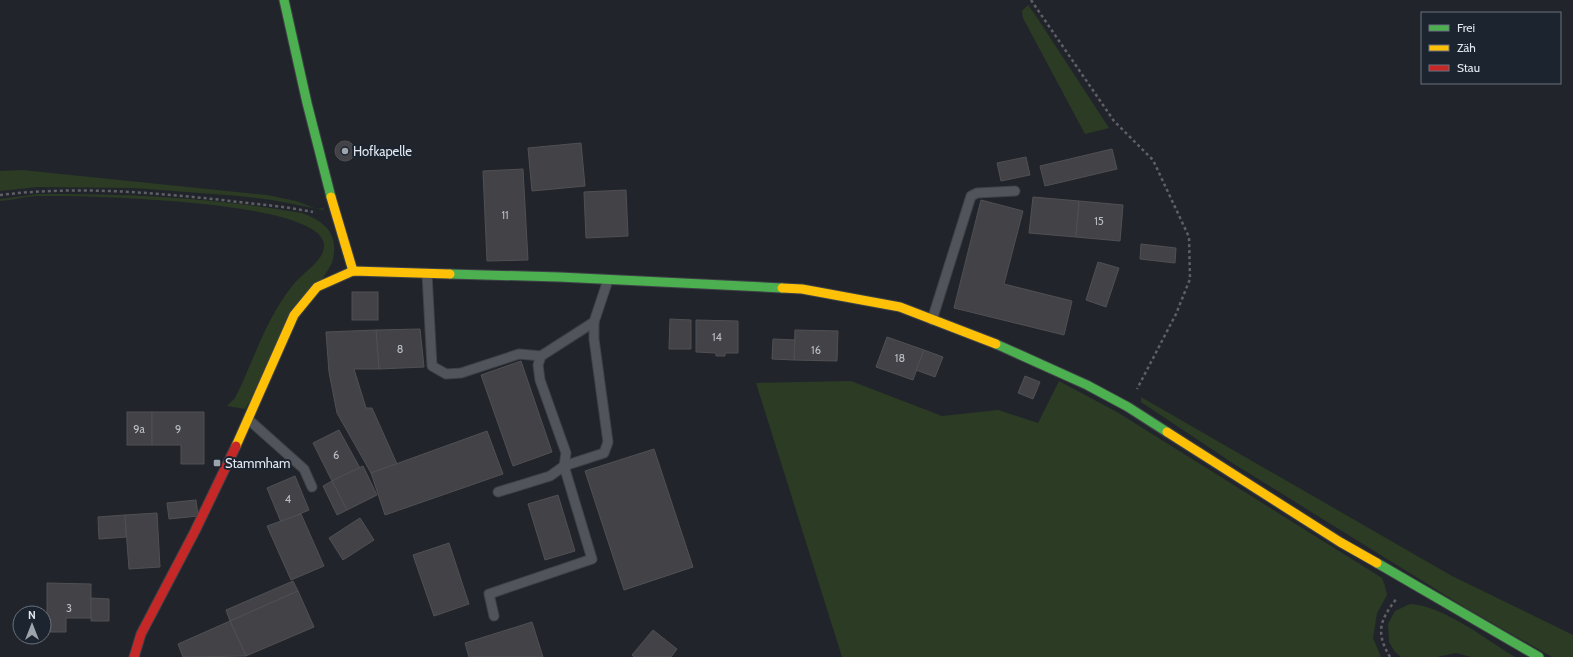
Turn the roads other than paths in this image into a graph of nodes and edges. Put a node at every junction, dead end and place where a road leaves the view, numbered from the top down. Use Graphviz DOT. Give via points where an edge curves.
graph roads {
  1 [pos="284,0"];
  2 [pos="1015,191"];
  3 [pos="353,271"];
  4 [pos="427,274"];
  5 [pos="608,280"];
  6 [pos="932,320"];
  7 [pos="594,322"];
  8 [pos="541,356"];
  9 [pos="249,420"];
  10 [pos="564,466"];
  11 [pos="312,487"];
  12 [pos="498,492"];
  13 [pos="494,616"];
  14 [pos="134,657"];
  15 [pos="1540,657"];
  1 -- 3 [label="street" via="335,217"];
  2 -- 6 [label="lane" via="976,193 971,196"];
  3 -- 4 [label="street"];
  3 -- 9 [label="street" via="317,287 294,315"];
  4 -- 5 [label="street"];
  4 -- 8 [label="lane" via="432,366 446,374 461,373 519,354"];
  5 -- 6 [label="street" via="802,289 900,307"];
  5 -- 7 [label="lane"];
  6 -- 15 [label="street" via="991,342 1087,385 1128,407 1340,542"];
  7 -- 8 [label="lane"];
  7 -- 10 [label="lane" via="608,442 604,453"];
  8 -- 10 [label="lane" via="538,365 540,380 566,453"];
  9 -- 11 [label="lane" via="304,469"];
  9 -- 14 [label="street" via="141,634"];
  10 -- 12 [label="lane" via="550,476"];
  10 -- 13 [label="lane" via="592,559 489,594"];
}
